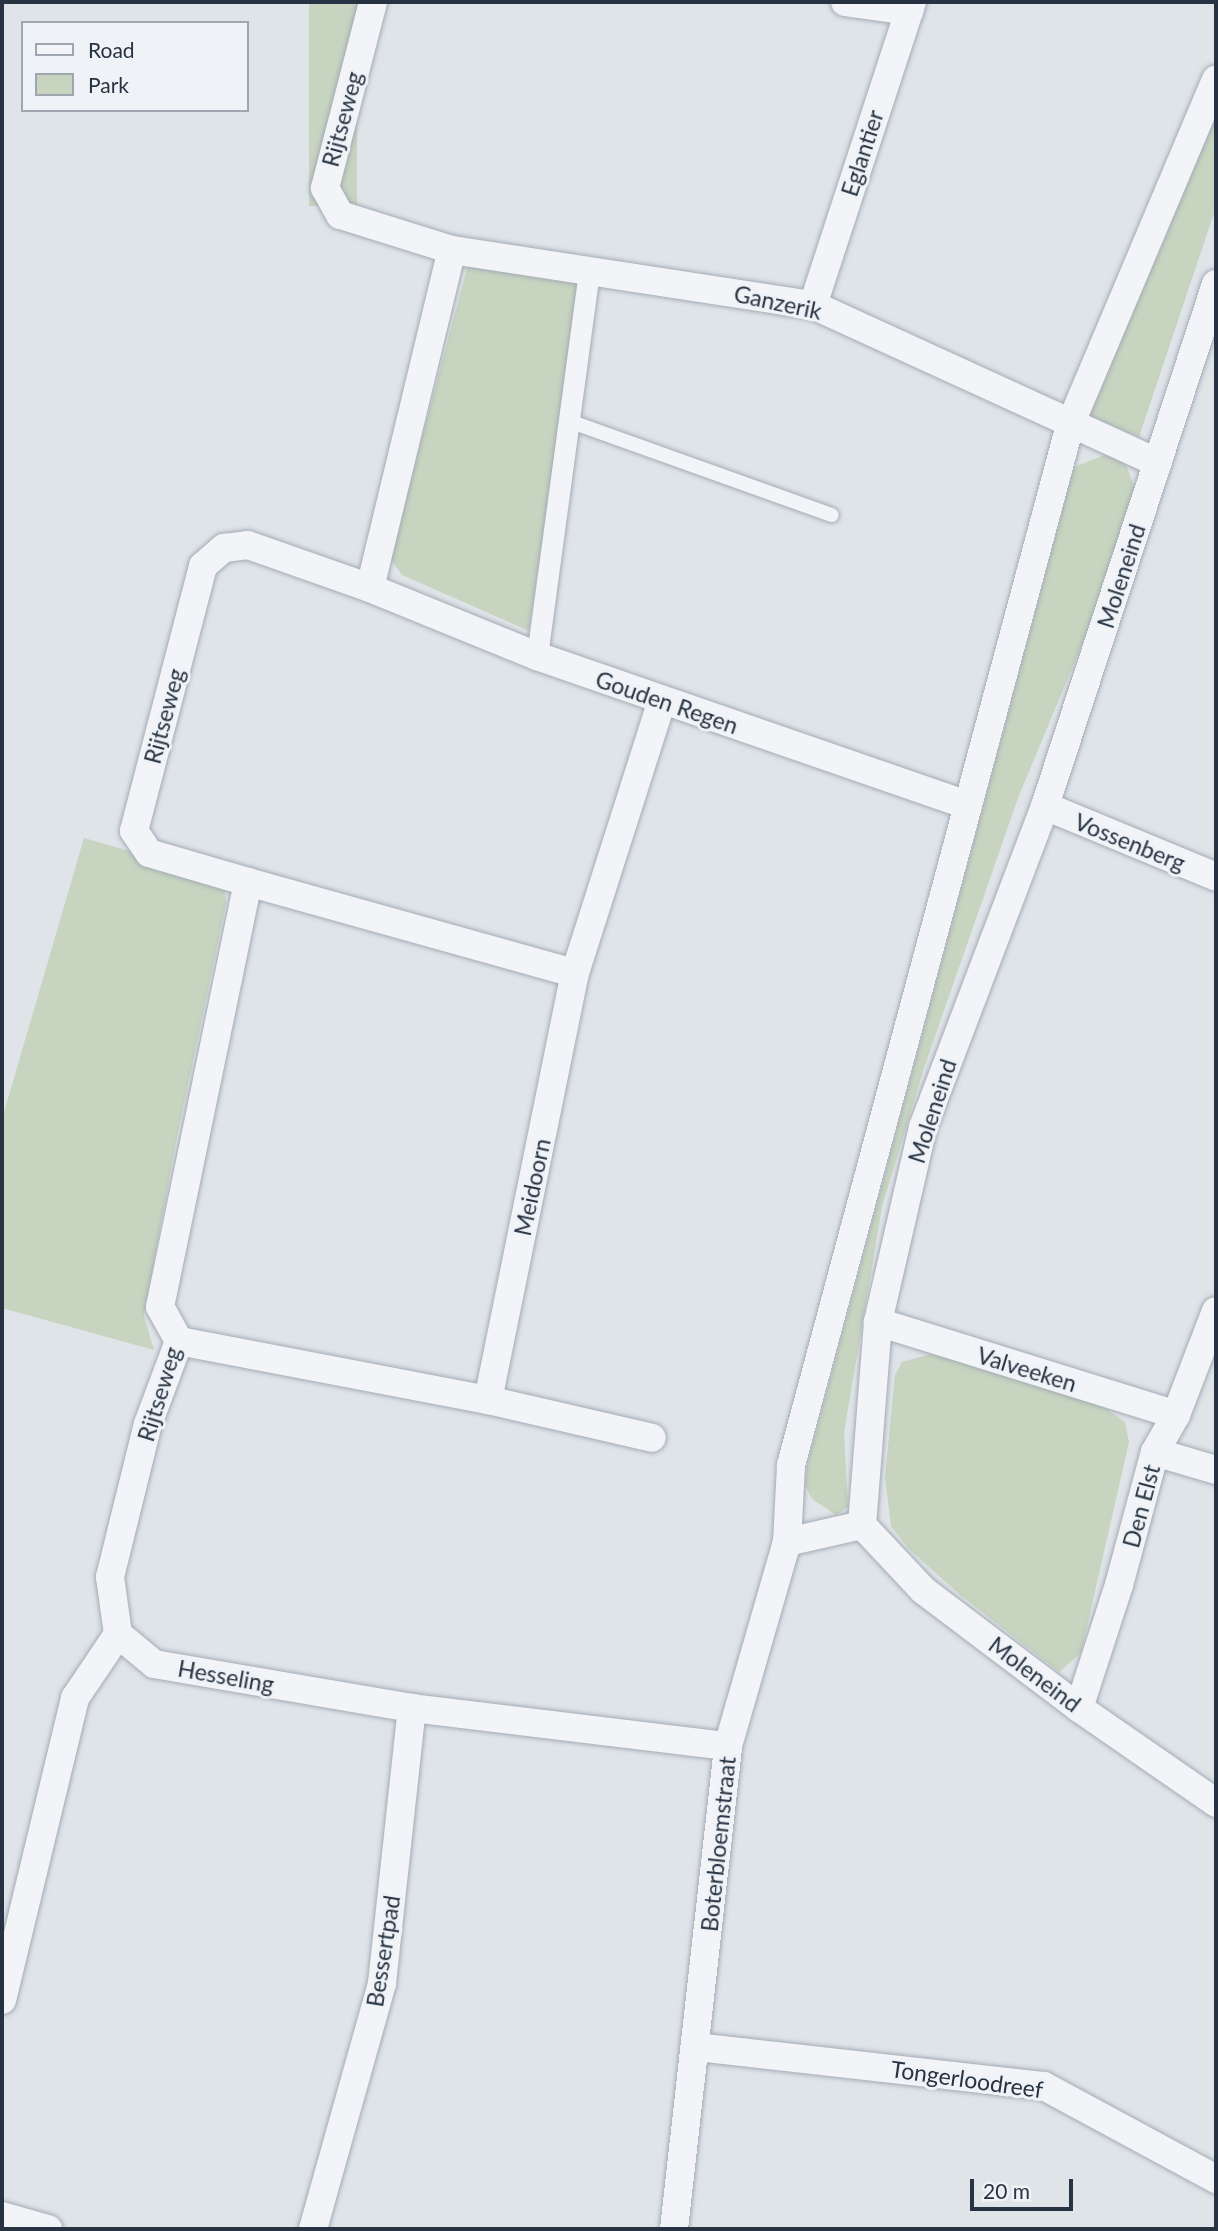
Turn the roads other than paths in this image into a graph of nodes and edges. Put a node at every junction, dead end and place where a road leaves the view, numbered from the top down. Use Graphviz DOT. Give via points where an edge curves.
graph roads {
  1 [pos="373,2"];
  2 [pos="845,2"];
  3 [pos="910,6"];
  4 [pos="1216,80"];
  5 [pos="452,250"];
  6 [pos="589,270"];
  7 [pos="1216,284"];
  8 [pos="813,304"];
  9 [pos="569,421"];
  10 [pos="1070,425"];
  11 [pos="1158,463"];
  12 [pos="832,515"];
  13 [pos="370,588"];
  14 [pos="537,656"];
  15 [pos="662,701"];
  16 [pos="967,805"];
  17 [pos="1045,806"];
  18 [pos="1216,877"];
  19 [pos="248,882"];
  20 [pos="575,973"];
  21 [pos="1216,1311"];
  22 [pos="878,1322"];
  23 [pos="178,1340"];
  24 [pos="488,1400"];
  25 [pos="1176,1415"];
  26 [pos="652,1438"];
  27 [pos="1155,1452"];
  28 [pos="1216,1470"];
  29 [pos="862,1525"];
  30 [pos="788,1542"];
  31 [pos="118,1634"];
  32 [pos="1079,1707"];
  33 [pos="412,1708"];
  34 [pos="728,1746"];
  35 [pos="1216,1803"];
  36 [pos="2,2000"];
  37 [pos="696,2047"];
  38 [pos="1216,2179"];
  39 [pos="2,2216"];
  40 [pos="48,2229"];
  41 [pos="313,2229"];
  42 [pos="674,2229"];
  1 -- 5 [label="street, Rijtseweg" via="324,188 340,215"];
  2 -- 3 [label="street"];
  3 -- 8 [label="street, Eglantier"];
  4 -- 10 [label="street, Moleneind"];
  5 -- 6 [label="street, Ganzerik"];
  5 -- 13 [label="street"];
  6 -- 8 [label="street, Ganzerik"];
  6 -- 9 [label="street"];
  7 -- 11 [label="street, Moleneind"];
  8 -- 10 [label="street, Ganzerik"];
  9 -- 12 [label="lane"];
  9 -- 14 [label="street"];
  10 -- 11 [label="street, Ganzerik"];
  10 -- 16 [label="street, Moleneind"];
  11 -- 17 [label="street, Moleneind"];
  13 -- 14 [label="street, Gouden Regen"];
  13 -- 19 [label="street, Rijtseweg" via="248,545 224,548 203,566 134,831 149,853"];
  14 -- 15 [label="street, Gouden Regen"];
  15 -- 16 [label="street, Gouden Regen"];
  15 -- 20 [label="street, Meidoorn"];
  16 -- 30 [label="street, Moleneind" via="791,1465"];
  17 -- 18 [label="street, Vossenberg"];
  17 -- 22 [label="street, Moleneind" via="923,1127"];
  19 -- 20 [label="street"];
  19 -- 23 [label="street, Rijtseweg" via="160,1307"];
  20 -- 24 [label="street, Meidoorn"];
  21 -- 25 [label="street, Den Elst"];
  22 -- 25 [label="street, Valveeken"];
  22 -- 29 [label="street, Moleneind"];
  23 -- 24 [label="street"];
  23 -- 31 [label="street, Rijtseweg" via="148,1424 110,1577"];
  24 -- 26 [label="street"];
  25 -- 27 [label="street, Den Elst"];
  27 -- 28 [label="street"];
  27 -- 32 [label="street, Den Elst"];
  29 -- 30 [label="street"];
  29 -- 32 [label="street, Moleneind" via="923,1590"];
  30 -- 34 [label="street, Boterbloemstraat"];
  31 -- 33 [label="street, Hesseling" via="154,1664"];
  31 -- 36 [label="street" via="75,1698"];
  32 -- 35 [label="street, Moleneind"];
  33 -- 34 [label="street, Hesseling"];
  33 -- 41 [label="street, Bessertpad" via="382,1983"];
  34 -- 37 [label="street, Boterbloemstraat"];
  37 -- 38 [label="street, Tongerloodreef" via="1044,2086"];
  37 -- 42 [label="street, Boterbloemstraat"];
  39 -- 40 [label="street"];
}
